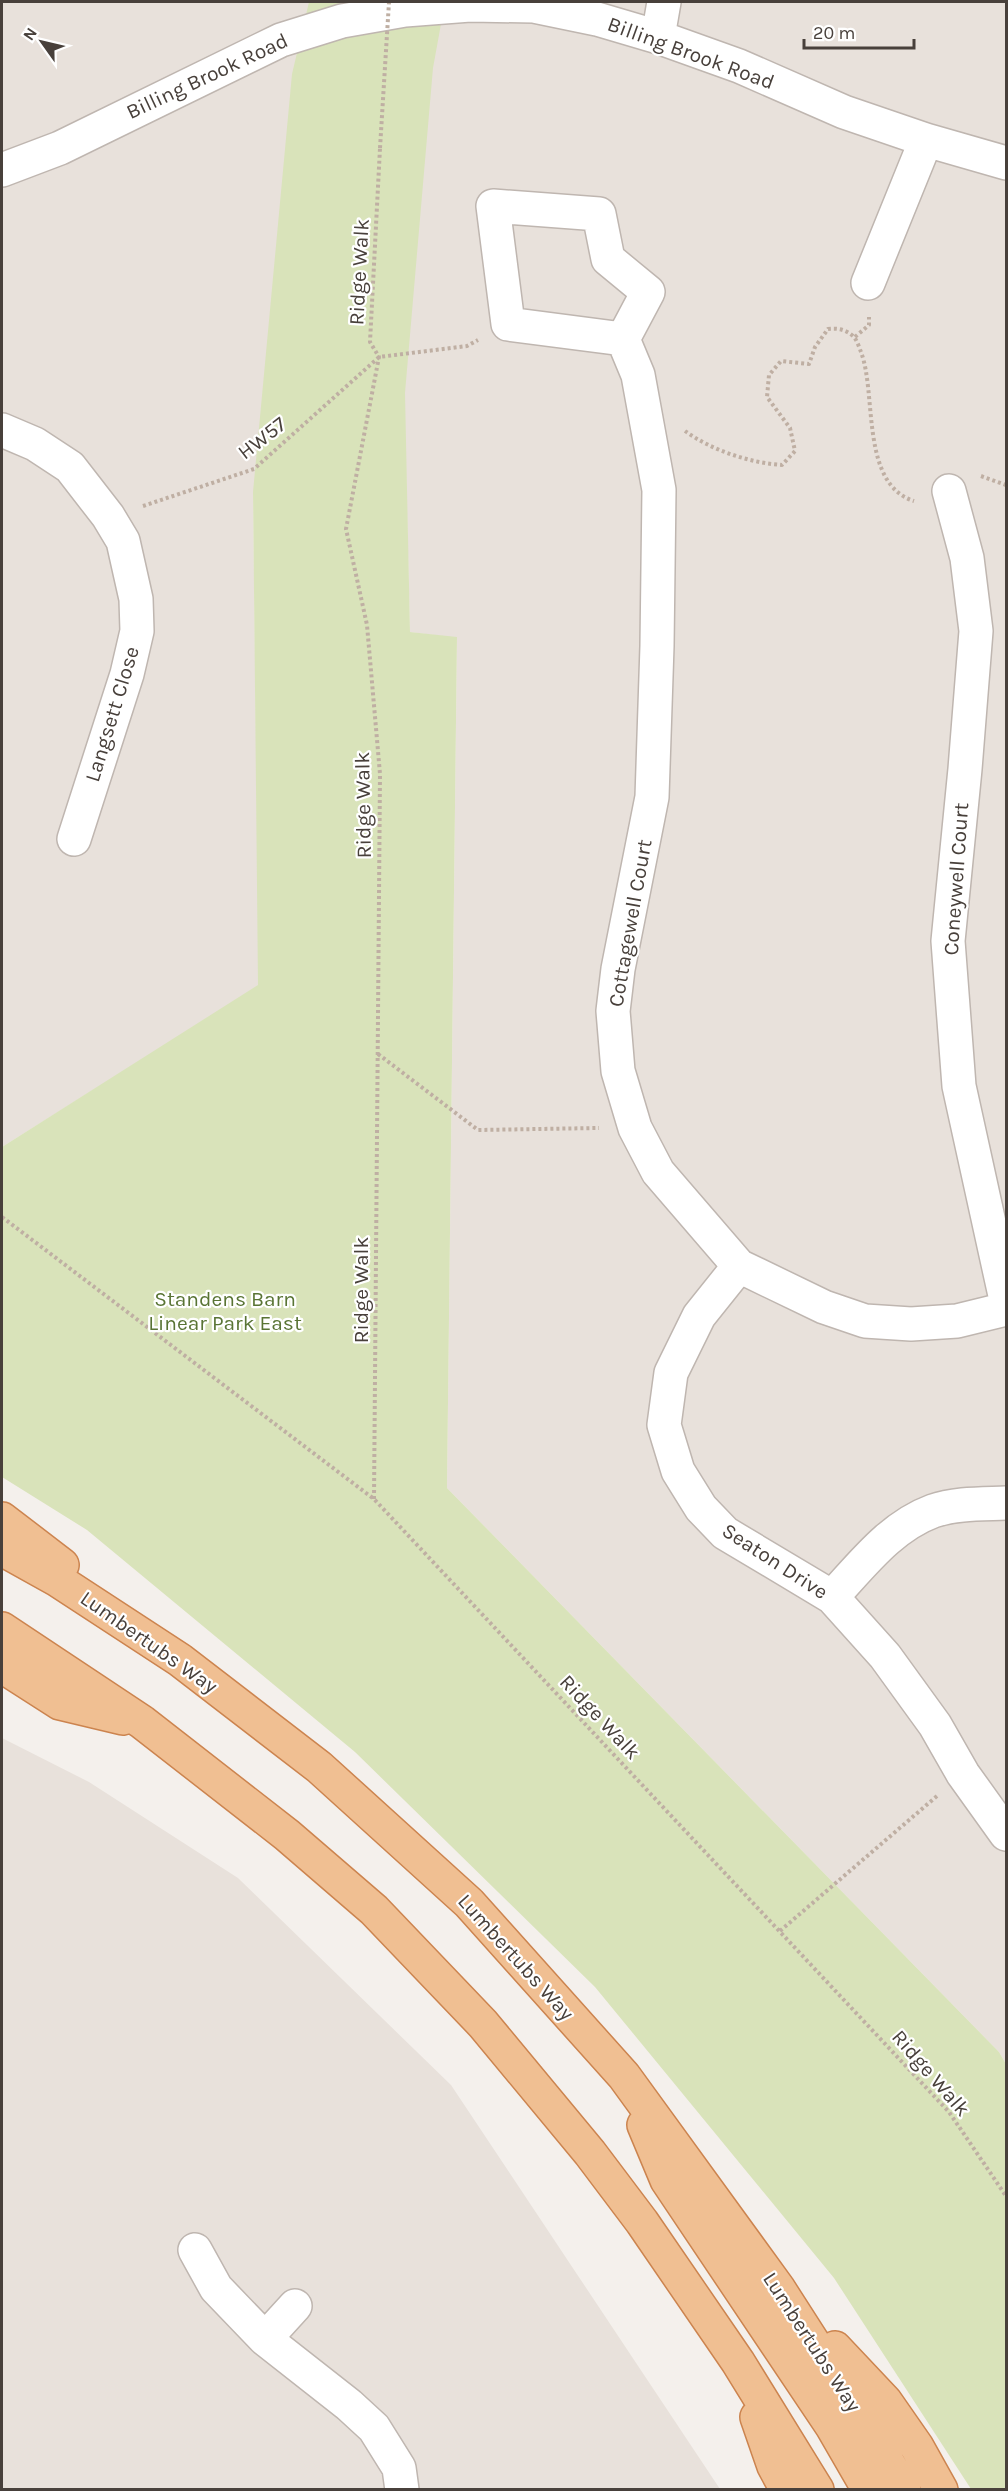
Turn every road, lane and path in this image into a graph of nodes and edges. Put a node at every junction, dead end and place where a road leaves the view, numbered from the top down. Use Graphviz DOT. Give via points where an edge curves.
graph roads {
  1 [pos="389,2"];
  2 [pos="664,2"];
  3 [pos="658,37"];
  4 [pos="926,140"];
  5 [pos="1006,163"];
  6 [pos="2,170"];
  7 [pos="868,283"];
  8 [pos="508,324"];
  9 [pos="623,339"];
  10 [pos="379,357"];
  11 [pos="680,427"];
  12 [pos="2,430"];
  13 [pos="1006,485"];
  14 [pos="949,491"];
  15 [pos="108,516"];
  16 [pos="74,839"];
  17 [pos="377,1053"];
  18 [pos="635,1128"];
  19 [pos="2,1217"];
  20 [pos="739,1266"];
  21 [pos="1006,1300"];
  22 [pos="1006,1309"];
  23 [pos="374,1499"];
  24 [pos="1006,1503"];
  25 [pos="2,1518"];
  26 [pos="2,1549"];
  27 [pos="832,1597"];
  28 [pos="2,1629"];
  29 [pos="180,1660"];
  30 [pos="2,1665"];
  31 [pos="142,1722"];
  32 [pos="963,1774"];
  33 [pos="1006,1834"];
  34 [pos="780,1931"];
  35 [pos="624,2076"];
  36 [pos="1006,2196"];
  37 [pos="195,2250"];
  38 [pos="778,2288"];
  39 [pos="295,2306"];
  40 [pos="265,2340"];
  41 [pos="738,2362"];
  42 [pos="402,2490"];
  43 [pos="787,2490"];
  44 [pos="817,2490"];
  45 [pos="869,2490"];
  46 [pos="904,2490"];
  47 [pos="941,2490"];
  1 -- 10 [label="path, Ridge Walk, bridge" via="370,342"];
  2 -- 3 [label="street"];
  3 -- 4 [label="street, Billing Brook Road" via="739,66 844,112"];
  3 -- 6 [label="street, Billing Brook Road" via="534,6 405,10 342,21 280,39 60,148"];
  4 -- 5 [label="street, Billing Brook Road"];
  4 -- 7 [label="street"];
  8 -- 9 [label="street"];
  8 -- 9 [label="street" via="493,206 599,214 608,259 648,292"];
  8 -- 10 [label="path" via="467,346"];
  9 -- 18 [label="street, Cottagewell Court" via="638,375 659,490 652,797 613,1011 618,1071"];
  10 -- 15 [label="path, HW57" via="254,469"];
  10 -- 17 [label="path, Ridge Walk" via="346,529 368,625 381,774"];
  11 -- 14 [label="path" via="700,442 764,464 782,465 795,451 790,428 767,397 769,375 781,361 809,364 815,346 828,328 840,328 855,337 862,356 870,386 871,426 887,480 905,498 919,503"];
  12 -- 15 [label="street, Langsett Close" via="35,444 70,467"];
  13 -- 14 [label="path" via="956,467"];
  14 -- 21 [label="street, Coneywell Court" via="967,558 976,631 948,941 959,1086"];
  15 -- 16 [label="street, Langsett Close" via="123,541 136,599 137,631"];
  17 -- 18 [label="path" via="478,1130"];
  17 -- 23 [label="path, Ridge Walk"];
  18 -- 20 [label="street, Cottagewell Court" via="658,1172"];
  19 -- 23 [label="path"];
  20 -- 22 [label="street, Cottagewell Court" via="824,1307 865,1321 957,1321"];
  20 -- 27 [label="street, Seaton Drive" via="699,1316 671,1373 664,1425 678,1471 701,1508 725,1533"];
  23 -- 34 [label="path, Ridge Walk"];
  24 -- 27 [label="street" via="935,1510 906,1524"];
  25 -- 29 [label="highway"];
  26 -- 29 [label="highway, Lumbertubs Way" via="56,1579"];
  27 -- 32 [label="street, Seaton Drive" via="885,1656 935,1725"];
  28 -- 31 [label="highway"];
  29 -- 35 [label="highway, Lumbertubs Way" via="320,1767 469,1903"];
  30 -- 31 [label="highway" via="60,1702"];
  31 -- 41 [label="highway" via="245,1801 375,1910 483,2024 642,2222"];
  32 -- 33 [label="street, Seaton Drive"];
  32 -- 34 [label="path"];
  34 -- 36 [label="path, Ridge Walk" via="949,2112"];
  35 -- 38 [label="highway, Lumbertubs Way"];
  35 -- 45 [label="highway" via="667,2180 832,2426"];
  37 -- 40 [label="street" via="216,2288"];
  38 -- 46 [label="highway, Lumbertubs Way"];
  38 -- 47 [label="highway" via="885,2401"];
  39 -- 40 [label="street"];
  40 -- 42 [label="street" via="374,2428 399,2468"];
  41 -- 43 [label="highway" via="774,2466"];
  41 -- 44 [label="highway"];
}
